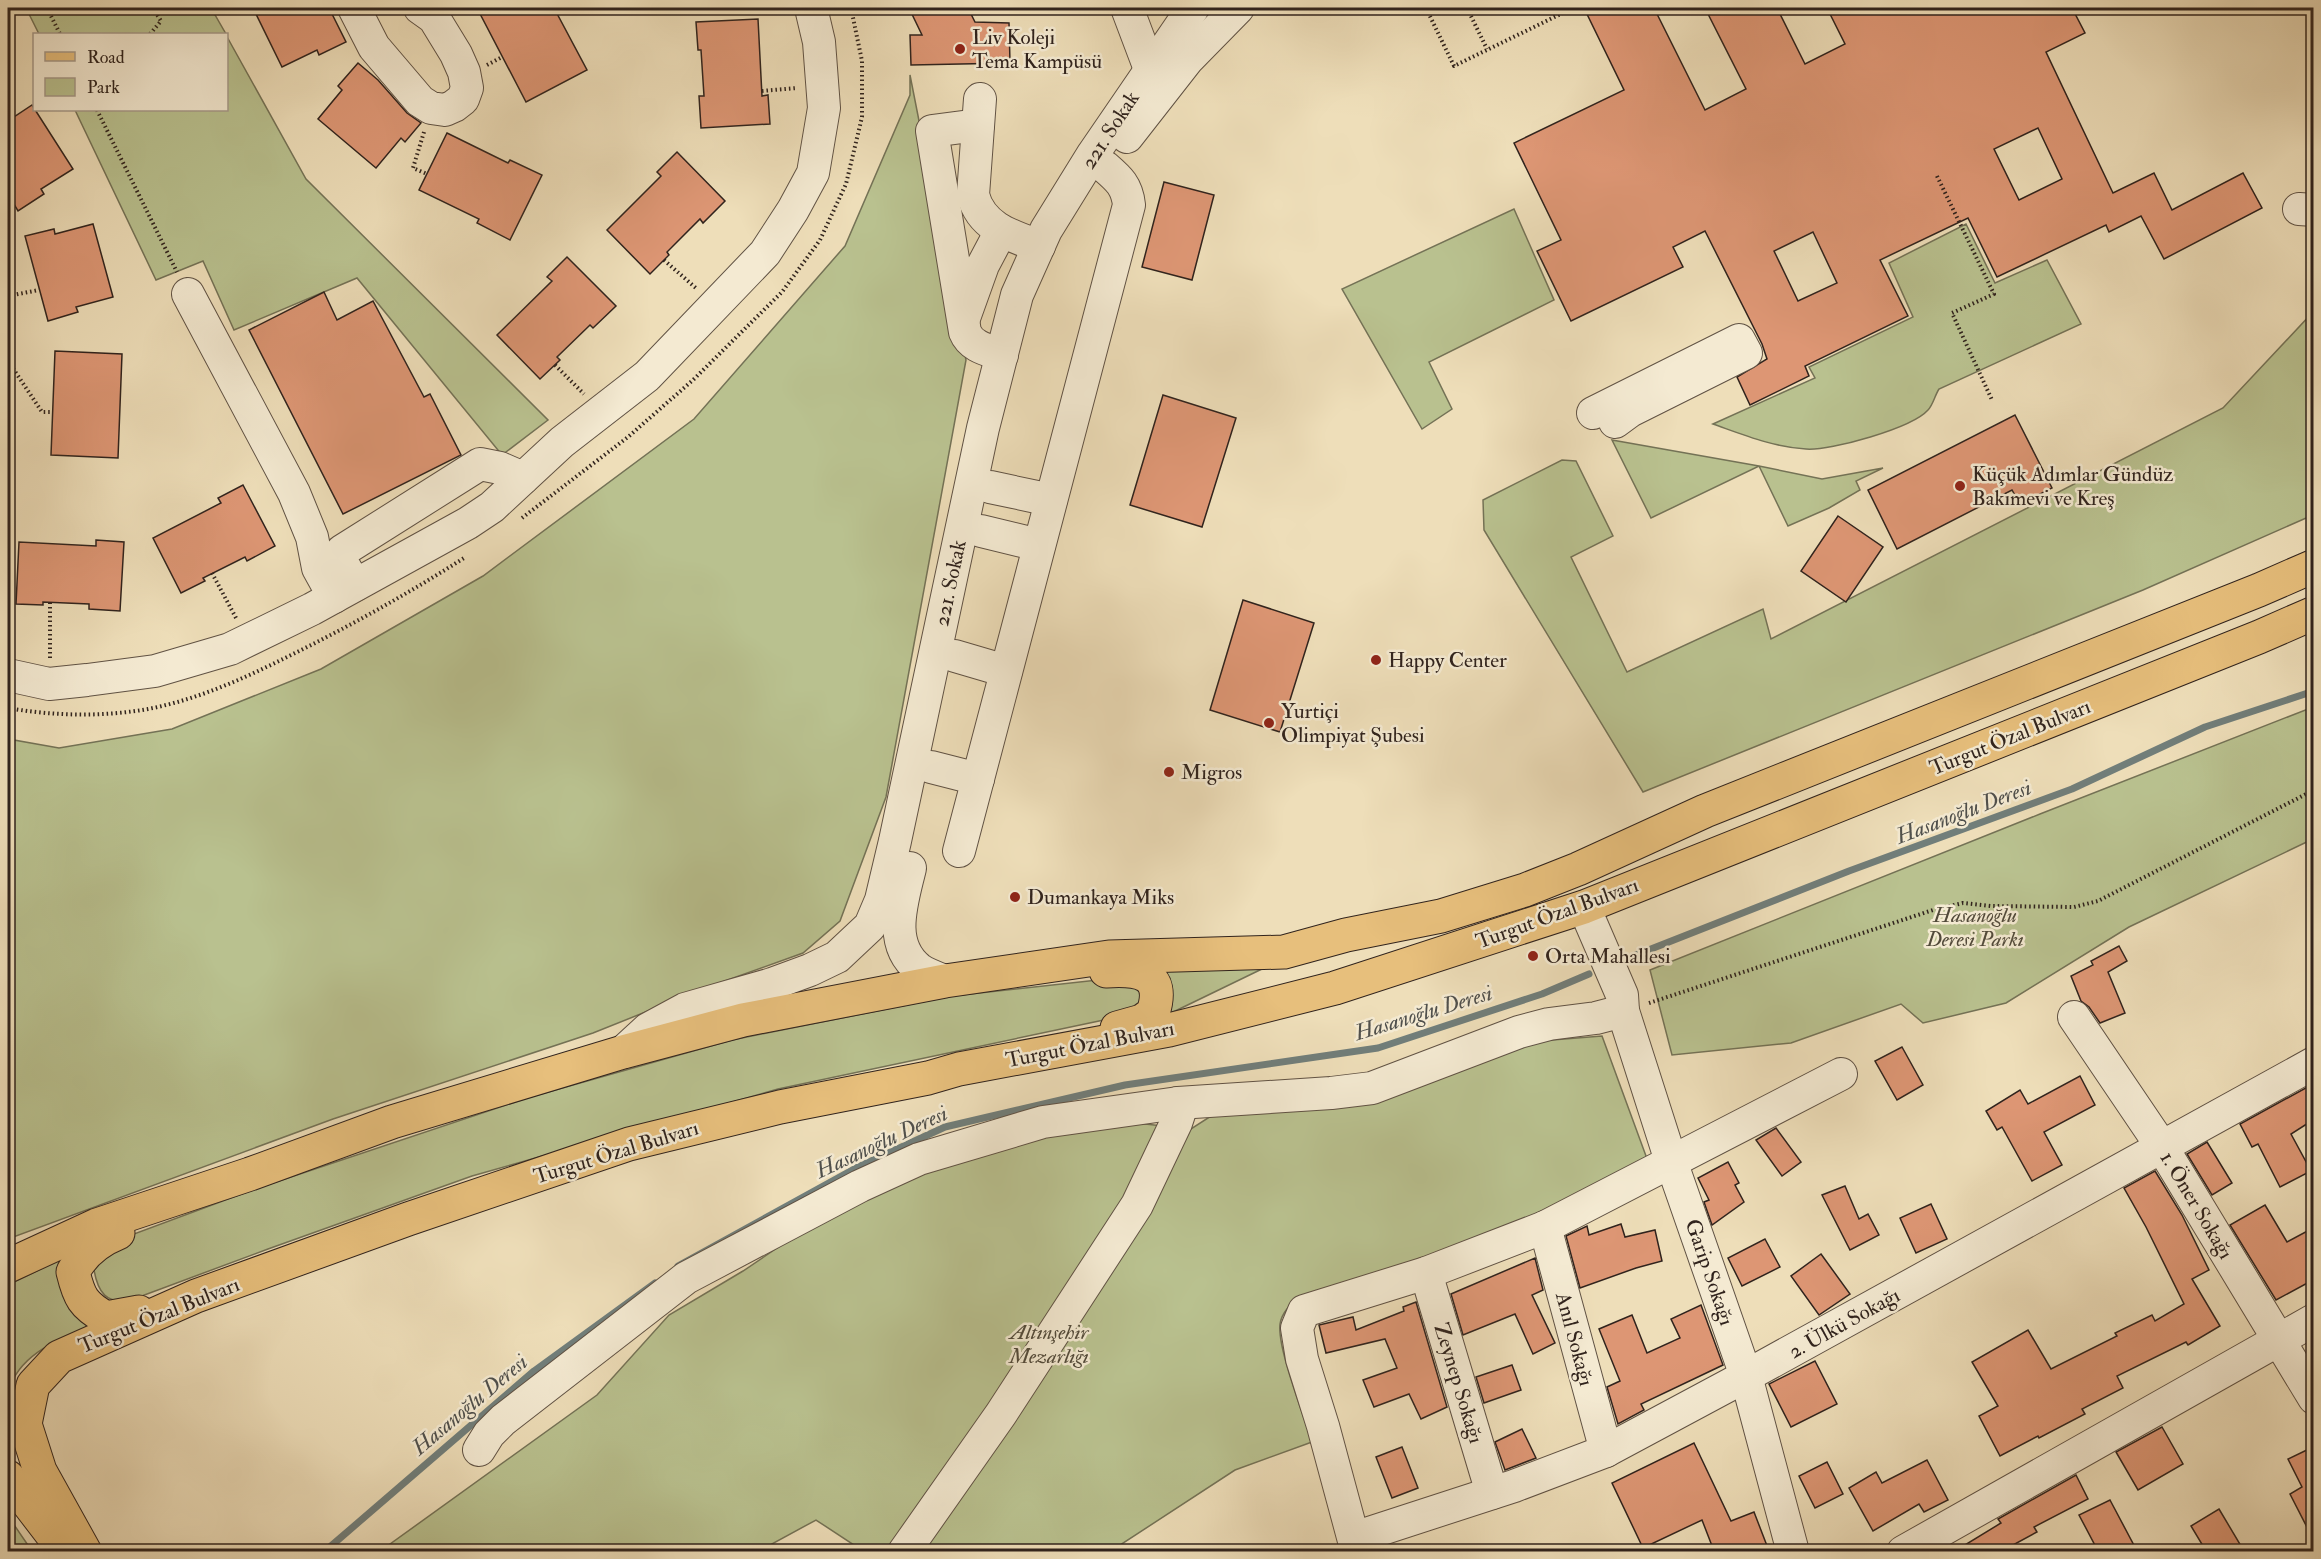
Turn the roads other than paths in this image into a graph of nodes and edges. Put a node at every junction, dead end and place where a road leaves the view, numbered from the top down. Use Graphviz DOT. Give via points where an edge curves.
graph roads {
  1 [pos="354,8"];
  2 [pos="420,8"];
  3 [pos="811,8"];
  4 [pos="1127,8"];
  5 [pos="1193,8"];
  6 [pos="1238,8"];
  7 [pos="1150,69"];
  8 [pos="1105,167"];
  9 [pos="995,226"];
  10 [pos="948,230"];
  11 [pos="1039,246"];
  12 [pos="188,294"];
  13 [pos="963,320"];
  14 [pos="1002,355"];
  15 [pos="523,478"];
  16 [pos="990,487"];
  17 [pos="1051,500"];
  18 [pos="981,531"];
  19 [pos="1039,545"];
  20 [pos="2313,566"];
  21 [pos="344,591"];
  22 [pos="2313,613"];
  23 [pos="955,656"];
  24 [pos="1006,671"];
  25 [pos="8,675"];
  26 [pos="932,767"];
  27 [pos="978,779"];
  28 [pos="959,851"];
  29 [pos="1578,869"];
  30 [pos="1584,907"];
  31 [pos="945,981"];
  32 [pos="1622,1003"];
  33 [pos="2074,1017"];
  34 [pos="623,1052"];
  35 [pos="2313,1063"];
  36 [pos="959,1069"];
  37 [pos="1841,1074"];
  38 [pos="1178,1103"];
  39 [pos="2162,1147"];
  40 [pos="1671,1161"];
  41 [pos="250,1174"];
  42 [pos="1545,1227"];
  43 [pos="8,1266"];
  44 [pos="1426,1273"];
  45 [pos="196,1296"];
  46 [pos="2313,1320"];
  47 [pos="2278,1340"];
  48 [pos="1746,1376"];
  49 [pos="2313,1398"];
  50 [pos="479,1450"];
  51 [pos="1606,1451"];
  52 [pos="8,1477"];
  53 [pos="1492,1493"];
  54 [pos="1355,1545"];
  55 [pos="66,1551"];
  56 [pos="86,1551"];
  57 [pos="904,1551"];
  58 [pos="1793,1551"];
  59 [pos="1903,1551"];
  1 -- 2 [label="street" via="374,47 420,101 445,110 463,99 467,88 464,72 434,18"];
  3 -- 15 [label="street" via="819,42 824,108 813,173 793,210 765,253 646,376"];
  4 -- 7 [label="street"];
  5 -- 7 [label="street, 221. Sokak"];
  6 -- 8 [label="street, 221. Sokak" via="1188,59"];
  7 -- 11 [label="street, 221. Sokak" via="1093,154"];
  8 -- 16 [label="street, 221. Sokak" via="1089,187 1044,281 1014,368"];
  8 -- 17 [label="street" via="1122,182 1129,206"];
  9 -- 10 [label="street"];
  9 -- 10 [label="street" via="978,209 973,195 979,112 932,131"];
  9 -- 11 [label="street"];
  9 -- 13 [label="street"];
  10 -- 13 [label="street"];
  11 -- 14 [label="street, 221. Sokak" via="1017,295"];
  12 -- 21 [label="street" via="294,493 312,537 318,568"];
  13 -- 14 [label="street" via="969,340"];
  14 -- 34 [label="street, 221. Sokak" via="895,841 881,900 870,926 837,957 772,984 684,1009 648,1029"];
  15 -- 21 [label="street" via="468,523"];
  15 -- 21 [label="street" via="480,464 342,551"];
  16 -- 17 [label="street"];
  16 -- 18 [label="street, 221. Sokak"];
  17 -- 19 [label="street"];
  18 -- 19 [label="street"];
  18 -- 23 [label="street, 221. Sokak"];
  19 -- 24 [label="street"];
  20 -- 29 [label="main road, Turgut Özal Bulvarı" via="1705,811"];
  21 -- 25 [label="street" via="240,624 230,649 155,671 49,684"];
  22 -- 30 [label="main road, Turgut Özal Bulvarı"];
  23 -- 24 [label="street"];
  23 -- 26 [label="street, 221. Sokak"];
  24 -- 27 [label="street"];
  26 -- 27 [label="street"];
  26 -- 31 [label="street, 221. Sokak" via="900,910 899,937 907,957 920,970"];
  27 -- 28 [label="street"];
  29 -- 30 [label="main road"];
  29 -- 31 [label="main road, Turgut Özal Bulvarı" via="1441,916 1284,952 1109,957"];
  30 -- 32 [label="street, Garip Sokağı"];
  30 -- 36 [label="main road, Turgut Özal Bulvarı" via="1324,991 1169,1030"];
  31 -- 34 [label="main road, Turgut Özal Bulvarı" via="743,1020"];
  31 -- 36 [label="main road" via="1012,981 1127,970 1141,972 1154,984 1156,993 1153,1013 1142,1021 1025,1048"];
  32 -- 38 [label="street" via="1596,1018 1549,1023 1519,1032 1372,1088"];
  32 -- 40 [label="street, Garip Sokağı"];
  33 -- 39 [label="street, 1. Öner Sokağı"];
  34 -- 41 [label="main road, Turgut Özal Bulvarı" via="392,1122"];
  35 -- 39 [label="street, 2. Ülkü Sokağı"];
  36 -- 45 [label="main road, Turgut Özal Bulvarı" via="629,1144"];
  37 -- 40 [label="street"];
  38 -- 50 [label="street" via="1043,1122 919,1159 860,1186 686,1278 503,1420"];
  38 -- 57 [label="street" via="1176,1123 1137,1205 1001,1414"];
  39 -- 47 [label="street, 1. Öner Sokağı"];
  39 -- 48 [label="street, 2. Ülkü Sokağı"];
  40 -- 42 [label="street"];
  40 -- 48 [label="street, Garip Sokağı"];
  41 -- 43 [label="main road, Turgut Özal Bulvarı" via="98,1225"];
  41 -- 45 [label="main road" via="114,1234 93,1246 73,1272 83,1302 106,1318"];
  42 -- 44 [label="street"];
  42 -- 51 [label="street, Anıl Sokağı"];
  44 -- 53 [label="street, Zeynep Sokağı"];
  44 -- 54 [label="street" via="1304,1311 1297,1328 1302,1359"];
  45 -- 56 [label="main road, Turgut Özal Bulvarı" via="58,1357 33,1386 25,1424 40,1471"];
  46 -- 47 [label="street"];
  47 -- 49 [label="street, 1. Öner Sokağı"];
  47 -- 59 [label="street"];
  48 -- 51 [label="street, 2. Ülkü Sokağı"];
  48 -- 58 [label="street, Garip Sokağı"];
  51 -- 53 [label="street, 2. Ülkü Sokağı"];
  52 -- 55 [label="main road"];
  53 -- 54 [label="street, 2. Ülkü Sokağı"];
}
